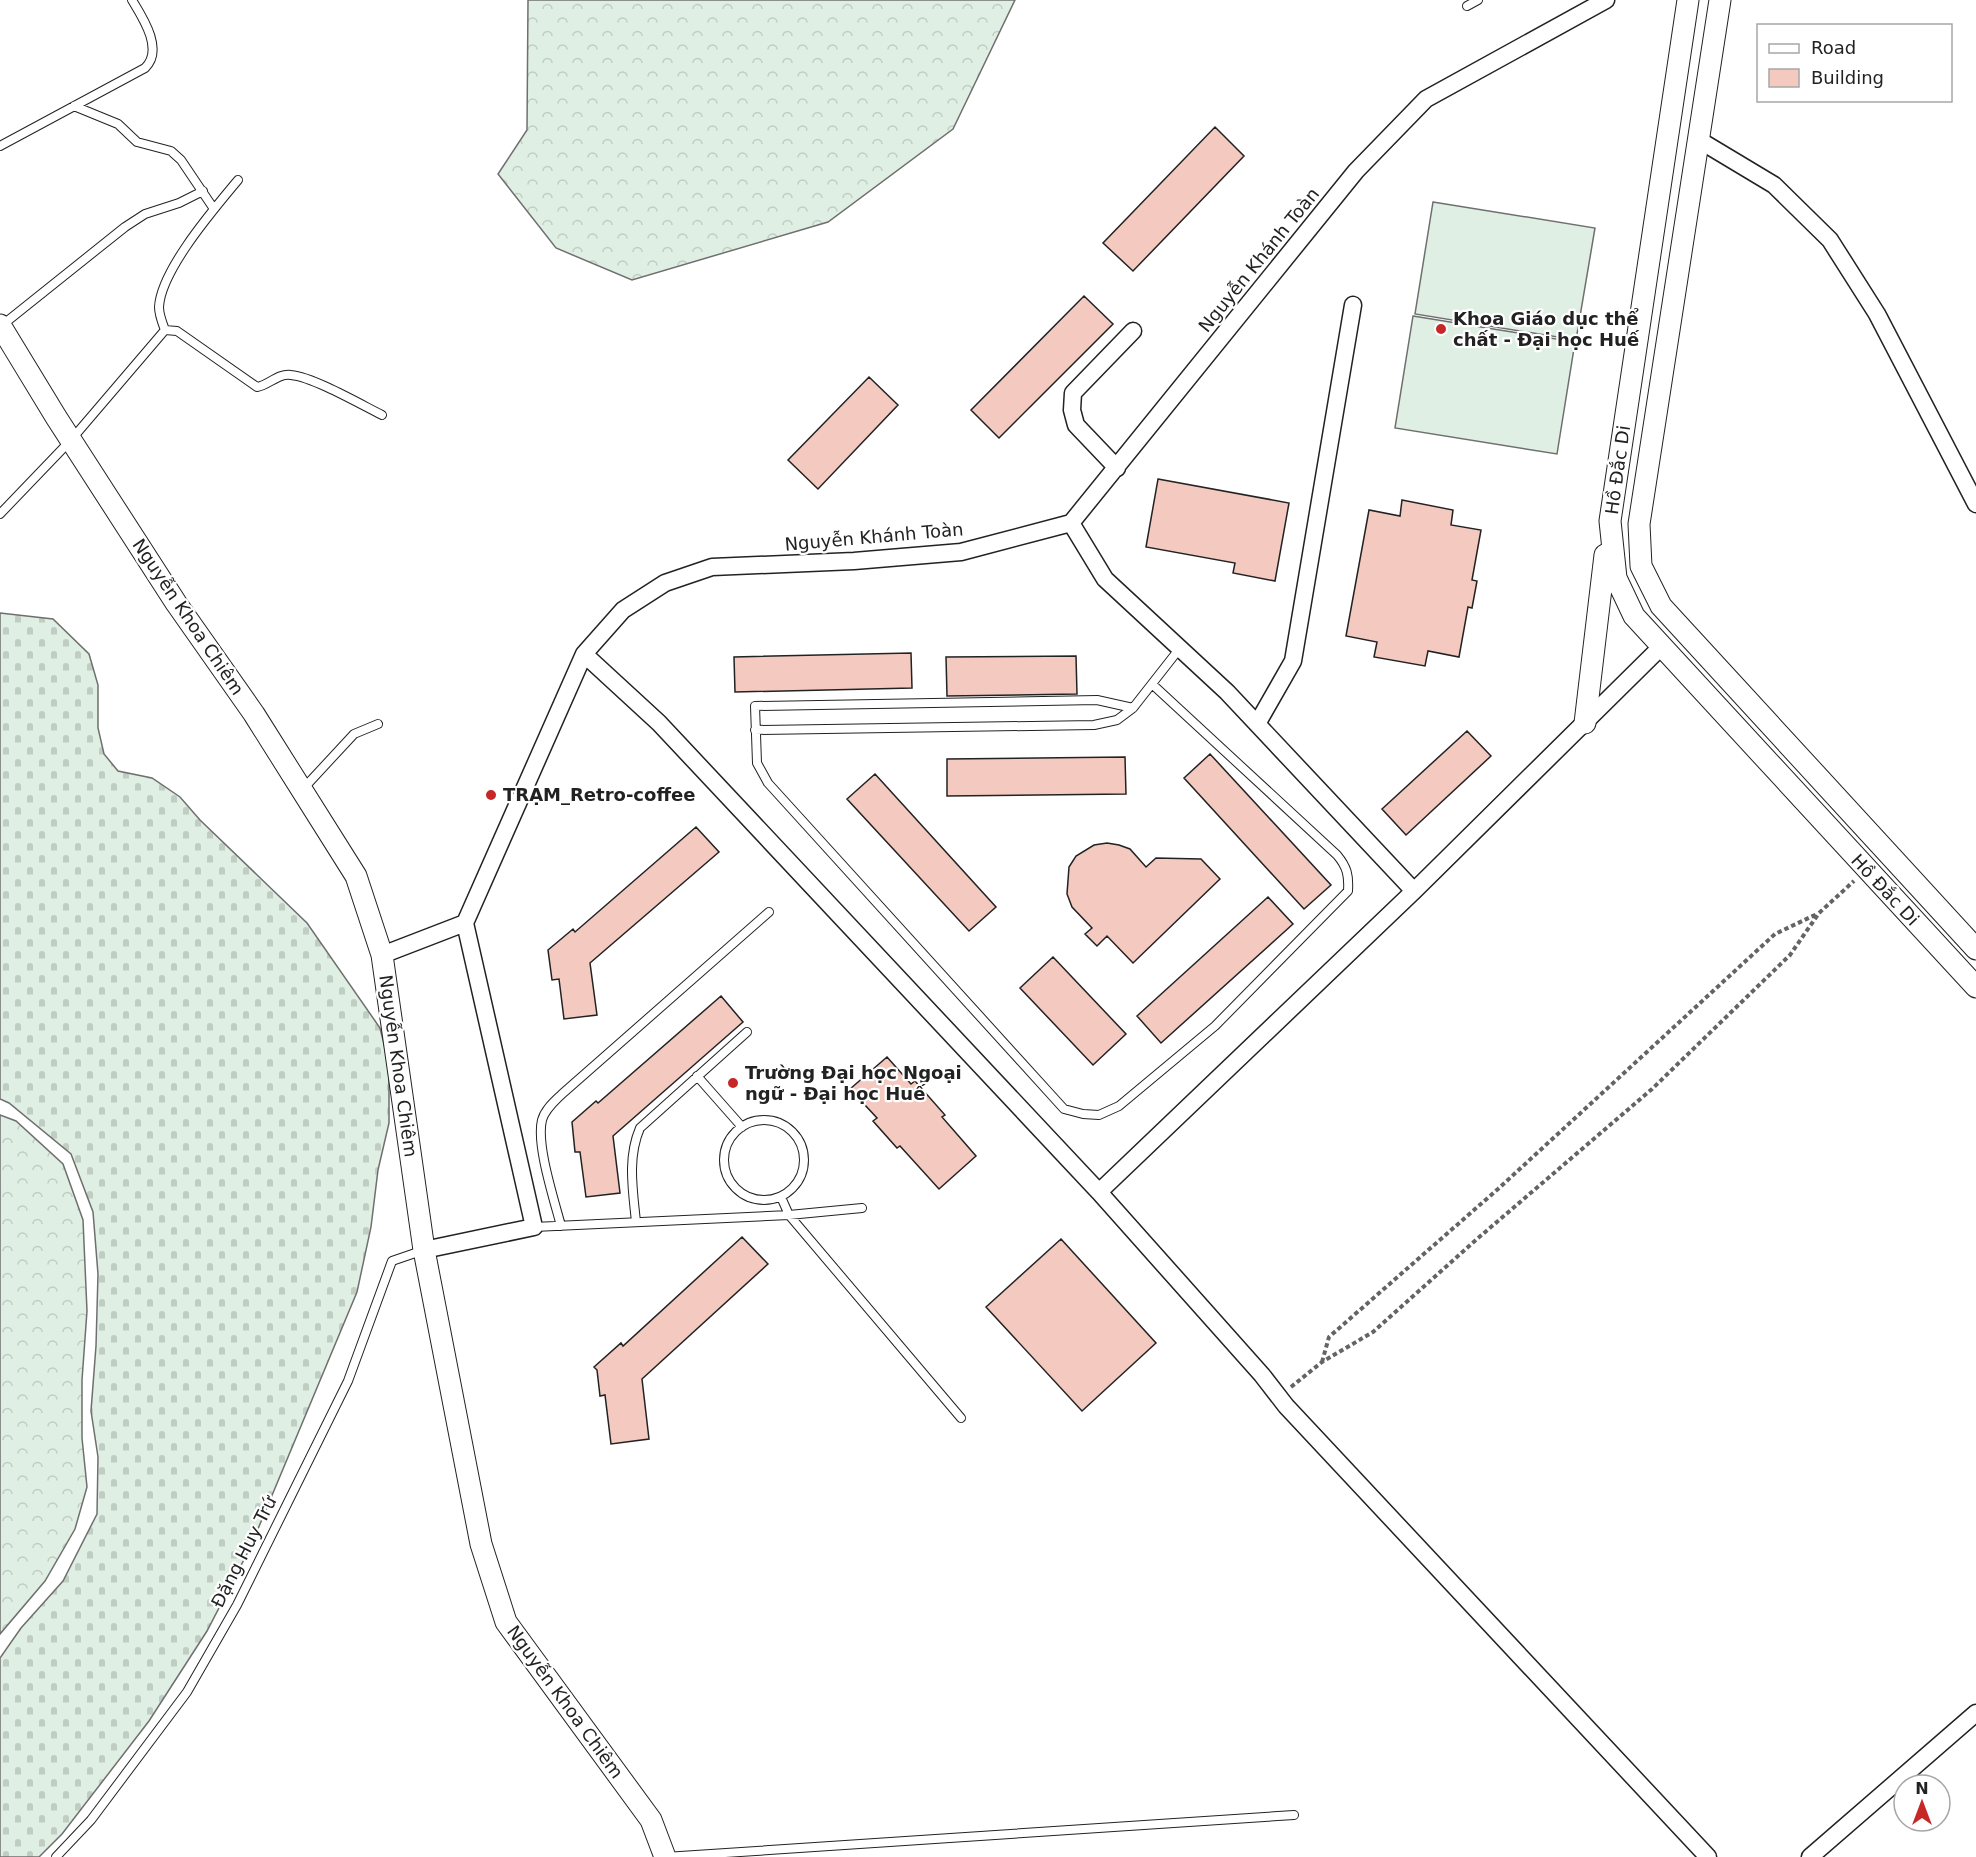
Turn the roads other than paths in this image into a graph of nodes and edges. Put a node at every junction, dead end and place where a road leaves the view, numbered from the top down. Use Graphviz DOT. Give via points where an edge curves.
graph roads {
  1 [pos="132,0"];
  2 [pos="1478,0"];
  3 [pos="1606,0"];
  4 [pos="1688,0"];
  5 [pos="1720,0"];
  6 [pos="1467,6"];
  7 [pos="74,106"];
  8 [pos="1699,140"];
  9 [pos="0,146"];
  10 [pos="238,180"];
  11 [pos="203,191"];
  12 [pos="214,209"];
  13 [pos="1353,304"];
  14 [pos="0,325"];
  15 [pos="165,330"];
  16 [pos="1133,331"];
  17 [pos="382,415"];
  18 [pos="71,440"];
  19 [pos="1117,468"];
  20 [pos="1976,504"];
  21 [pos="0,514"];
  22 [pos="1610,521"];
  23 [pos="1071,523"];
  24 [pos="1641,566"];
  25 [pos="1616,578"];
  26 [pos="1662,646"];
  27 [pos="1180,648"];
  28 [pos="584,654"];
  29 [pos="1729,680"];
  30 [pos="1152,684"];
  31 [pos="1710,698"];
  32 [pos="1133,708"];
  33 [pos="1585,723"];
  34 [pos="378,724"];
  35 [pos="1257,724"];
  36 [pos="755,730"];
  37 [pos="302,790"];
  38 [pos="1414,891"];
  39 [pos="769,912"];
  40 [pos="465,923"];
  41 [pos="1976,948"];
  42 [pos="382,955"];
  43 [pos="1956,966"];
  44 [pos="1976,987"];
  45 [pos="747,1032"];
  46 [pos="697,1076"];
  47 [pos="742,1128"];
  48 [pos="1099,1192"];
  49 [pos="781,1197"];
  50 [pos="862,1208"];
  51 [pos="789,1215"];
  52 [pos="636,1222"];
  53 [pos="561,1226"];
  54 [pos="534,1227"];
  55 [pos="424,1250"];
  56 [pos="961,1418"];
  57 [pos="1976,1713"];
  58 [pos="1294,1815"];
  59 [pos="56,1857"];
  60 [pos="665,1857"];
  61 [pos="1707,1857"];
  62 [pos="1810,1857"];
  1 -- 7 [label="lane" via="150,35 151,63"];
  2 -- 6 [label="lane"];
  3 -- 19 [label="street, Nguyễn Khánh Toàn" via="1426,99 1356,171"];
  4 -- 22 [label="street, Hồ Đắc Di"];
  5 -- 8 [label="street, Hồ Đắc Di"];
  7 -- 9 [label="lane"];
  7 -- 11 [label="lane" via="118,124 137,142 171,152"];
  8 -- 20 [label="street" via="1774,185 1830,240 1877,314"];
  8 -- 24 [label="street, Hồ Đắc Di" via="1639,524"];
  10 -- 12 [label="lane"];
  11 -- 12 [label="lane"];
  11 -- 14 [label="lane" via="145,214 125,227"];
  12 -- 15 [label="lane" via="161,294 159,314"];
  13 -- 35 [label="street" via="1293,661"];
  14 -- 18 [label="street, Nguyễn Khoa Chiêm"];
  15 -- 17 [label="lane" via="177,331 257,387 291,375"];
  15 -- 18 [label="lane"];
  16 -- 19 [label="street" via="1073,393 1076,425"];
  18 -- 21 [label="lane"];
  18 -- 37 [label="street, Nguyễn Khoa Chiêm"];
  19 -- 23 [label="street, Nguyễn Khánh Toàn"];
  22 -- 25 [label="street, Hồ Đắc Di"];
  22 -- 33 [label="street"];
  23 -- 27 [label="street" via="1106,579"];
  23 -- 28 [label="street, Nguyễn Khánh Toàn" via="961,552 712,567 665,583 623,610"];
  24 -- 25 [label="street"];
  24 -- 29 [label="street, Hồ Đắc Di" via="1660,606"];
  25 -- 26 [label="street, Hồ Đắc Di" via="1634,616"];
  26 -- 31 [label="street, Hồ Đắc Di"];
  26 -- 33 [label="street"];
  27 -- 30 [label="lane"];
  27 -- 35 [label="street"];
  28 -- 40 [label="street, Nguyễn Khánh Toàn"];
  28 -- 48 [label="street" via="659,723"];
  29 -- 31 [label="street"];
  29 -- 41 [label="street, Hồ Đắc Di"];
  30 -- 32 [label="lane"];
  30 -- 36 [label="lane" via="1337,855 1346,865 1348,891 1215,1026 1119,1106 1100,1115 1064,1109 807,828 768,783 757,763"];
  31 -- 43 [label="street, Hồ Đắc Di"];
  32 -- 36 [label="lane" via="1117,720 1094,725"];
  32 -- 36 [label="lane" via="1097,700 755,706"];
  33 -- 38 [label="street"];
  34 -- 37 [label="lane" via="354,734"];
  35 -- 38 [label="street"];
  37 -- 42 [label="street, Nguyễn Khoa Chiêm" via="356,876"];
  38 -- 48 [label="street"];
  39 -- 53 [label="lane" via="548,1108 542,1118 542,1147"];
  40 -- 42 [label="street"];
  40 -- 54 [label="street"];
  41 -- 43 [label="street"];
  42 -- 55 [label="street, Nguyễn Khoa Chiêm"];
  43 -- 44 [label="street, Hồ Đắc Di"];
  45 -- 46 [label="lane"];
  46 -- 47 [label="lane"];
  46 -- 52 [label="lane" via="640,1128 634,1141"];
  47 -- 49 [label="lane" via="726,1147 728,1178 750,1198 766,1201"];
  47 -- 49 [label="lane" via="759,1121 778,1123 792,1131 801,1144 802,1174"];
  48 -- 61 [label="street" via="1279,1397"];
  49 -- 51 [label="lane"];
  50 -- 51 [label="lane"];
  51 -- 52 [label="lane"];
  51 -- 56 [label="lane"];
  52 -- 53 [label="lane"];
  53 -- 54 [label="lane"];
  54 -- 55 [label="street"];
  55 -- 59 [label="lane, Đặng Huy Trứ" via="392,1261 348,1382 237,1605 187,1692 91,1820"];
  55 -- 60 [label="street, Nguyễn Khoa Chiêm" via="481,1544 506,1622 651,1820"];
  57 -- 62 [label="street"];
  58 -- 60 [label="lane"];
}
